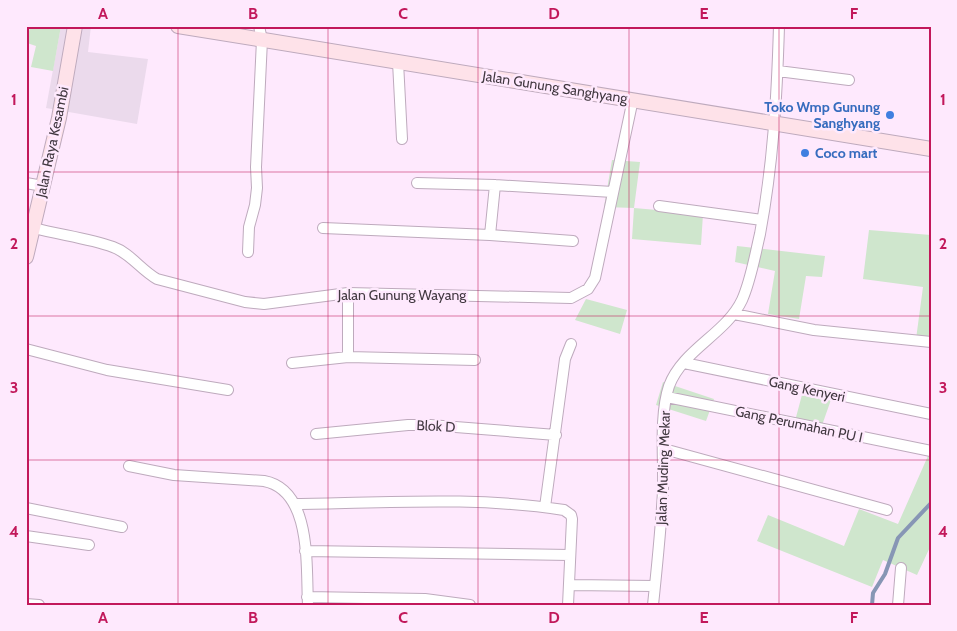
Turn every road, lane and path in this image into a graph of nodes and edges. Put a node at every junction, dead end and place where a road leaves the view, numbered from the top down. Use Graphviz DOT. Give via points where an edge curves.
graph roads {
  1 [pos="75,26"];
  2 [pos="178,26"];
  3 [pos="259,26"];
  4 [pos="779,26"];
  5 [pos="262,40"];
  6 [pos="398,62"];
  7 [pos="778,71"];
  8 [pos="849,80"];
  9 [pos="633,99"];
  10 [pos="774,122"];
  11 [pos="402,139"];
  12 [pos="931,149"];
  13 [pos="26,183"];
  14 [pos="417,183"];
  15 [pos="495,185"];
  16 [pos="43,186"];
  17 [pos="612,192"];
  18 [pos="659,206"];
  19 [pos="762,220"];
  20 [pos="32,222"];
  21 [pos="323,228"];
  22 [pos="490,235"];
  23 [pos="573,241"];
  24 [pos="248,252"];
  25 [pos="26,256"];
  26 [pos="348,293"];
  27 [pos="734,314"];
  28 [pos="931,342"];
  29 [pos="571,344"];
  30 [pos="26,349"];
  31 [pos="348,357"];
  32 [pos="475,360"];
  33 [pos="292,363"];
  34 [pos="684,363"];
  35 [pos="228,390"];
  36 [pos="667,396"];
  37 [pos="931,414"];
  38 [pos="316,434"];
  39 [pos="556,435"];
  40 [pos="664,449"];
  41 [pos="931,451"];
  42 [pos="129,466"];
  43 [pos="296,504"];
  44 [pos="545,507"];
  45 [pos="26,508"];
  46 [pos="888,510"];
  47 [pos="122,527"];
  48 [pos="26,536"];
  49 [pos="90,545"];
  50 [pos="306,551"];
  51 [pos="570,555"];
  52 [pos="902,568"];
  53 [pos="570,585"];
  54 [pos="655,586"];
  55 [pos="308,601"];
  56 [pos="26,604"];
  57 [pos="39,605"];
  58 [pos="470,605"];
  59 [pos="568,605"];
  60 [pos="653,605"];
  61 [pos="898,605"];
  1 -- 16 [label="main road, Jalan Raya Kesambi"];
  2 -- 5 [label="main road, Jalan Gunung Sanghyang"];
  3 -- 5 [label="street"];
  4 -- 7 [label="street, Jalan Muding Mekar"];
  5 -- 6 [label="main road, Jalan Gunung Sanghyang"];
  5 -- 24 [label="street" via="256,205 249,227"];
  6 -- 9 [label="main road, Jalan Gunung Sanghyang"];
  6 -- 11 [label="street"];
  7 -- 8 [label="street"];
  7 -- 10 [label="street, Jalan Muding Mekar"];
  9 -- 10 [label="main road, Jalan Gunung Sanghyang"];
  9 -- 17 [label="street, Jalan Gunung Wayang"];
  10 -- 12 [label="main road, Jalan Gunung Sanghyang"];
  10 -- 19 [label="street, Jalan Muding Mekar" via="769,185"];
  13 -- 16 [label="street"];
  14 -- 15 [label="street"];
  15 -- 17 [label="street"];
  15 -- 22 [label="street"];
  16 -- 20 [label="main road, Jalan Raya Kesambi"];
  17 -- 26 [label="street, Jalan Gunung Wayang" via="595,278 582,294 571,298"];
  18 -- 19 [label="street"];
  19 -- 27 [label="street, Jalan Muding Mekar" via="743,298"];
  20 -- 25 [label="main road, Jalan Raya Kesambi"];
  20 -- 26 [label="street, Jalan Gunung Wayang" via="113,247 126,253 144,272 157,279 245,302 264,304"];
  21 -- 22 [label="street"];
  22 -- 23 [label="street"];
  26 -- 31 [label="street"];
  27 -- 28 [label="street" via="814,330"];
  27 -- 34 [label="street, Jalan Muding Mekar"];
  29 -- 39 [label="street" via="565,359"];
  30 -- 35 [label="street" via="107,370"];
  31 -- 32 [label="street"];
  31 -- 33 [label="street"];
  34 -- 36 [label="street, Jalan Muding Mekar" via="673,378"];
  34 -- 37 [label="street, Gang Kenyeri"];
  36 -- 40 [label="street, Jalan Muding Mekar"];
  36 -- 41 [label="street, Gang Perumahan PU I"];
  38 -- 39 [label="street, Blok D" via="430,425"];
  39 -- 44 [label="street"];
  40 -- 46 [label="street"];
  40 -- 54 [label="street, Jalan Muding Mekar" via="662,524"];
  42 -- 43 [label="street" via="276,484"];
  43 -- 44 [label="street" via="422,503"];
  43 -- 50 [label="street"];
  44 -- 51 [label="street" via="564,510 571,515"];
  45 -- 47 [label="street"];
  48 -- 49 [label="street"];
  50 -- 51 [label="street"];
  50 -- 55 [label="street"];
  51 -- 53 [label="street"];
  52 -- 61 [label="street"];
  53 -- 54 [label="street"];
  53 -- 59 [label="street"];
  54 -- 60 [label="street, Jalan Muding Mekar"];
  55 -- 58 [label="street" via="425,599"];
  56 -- 57 [label="street"];
}
